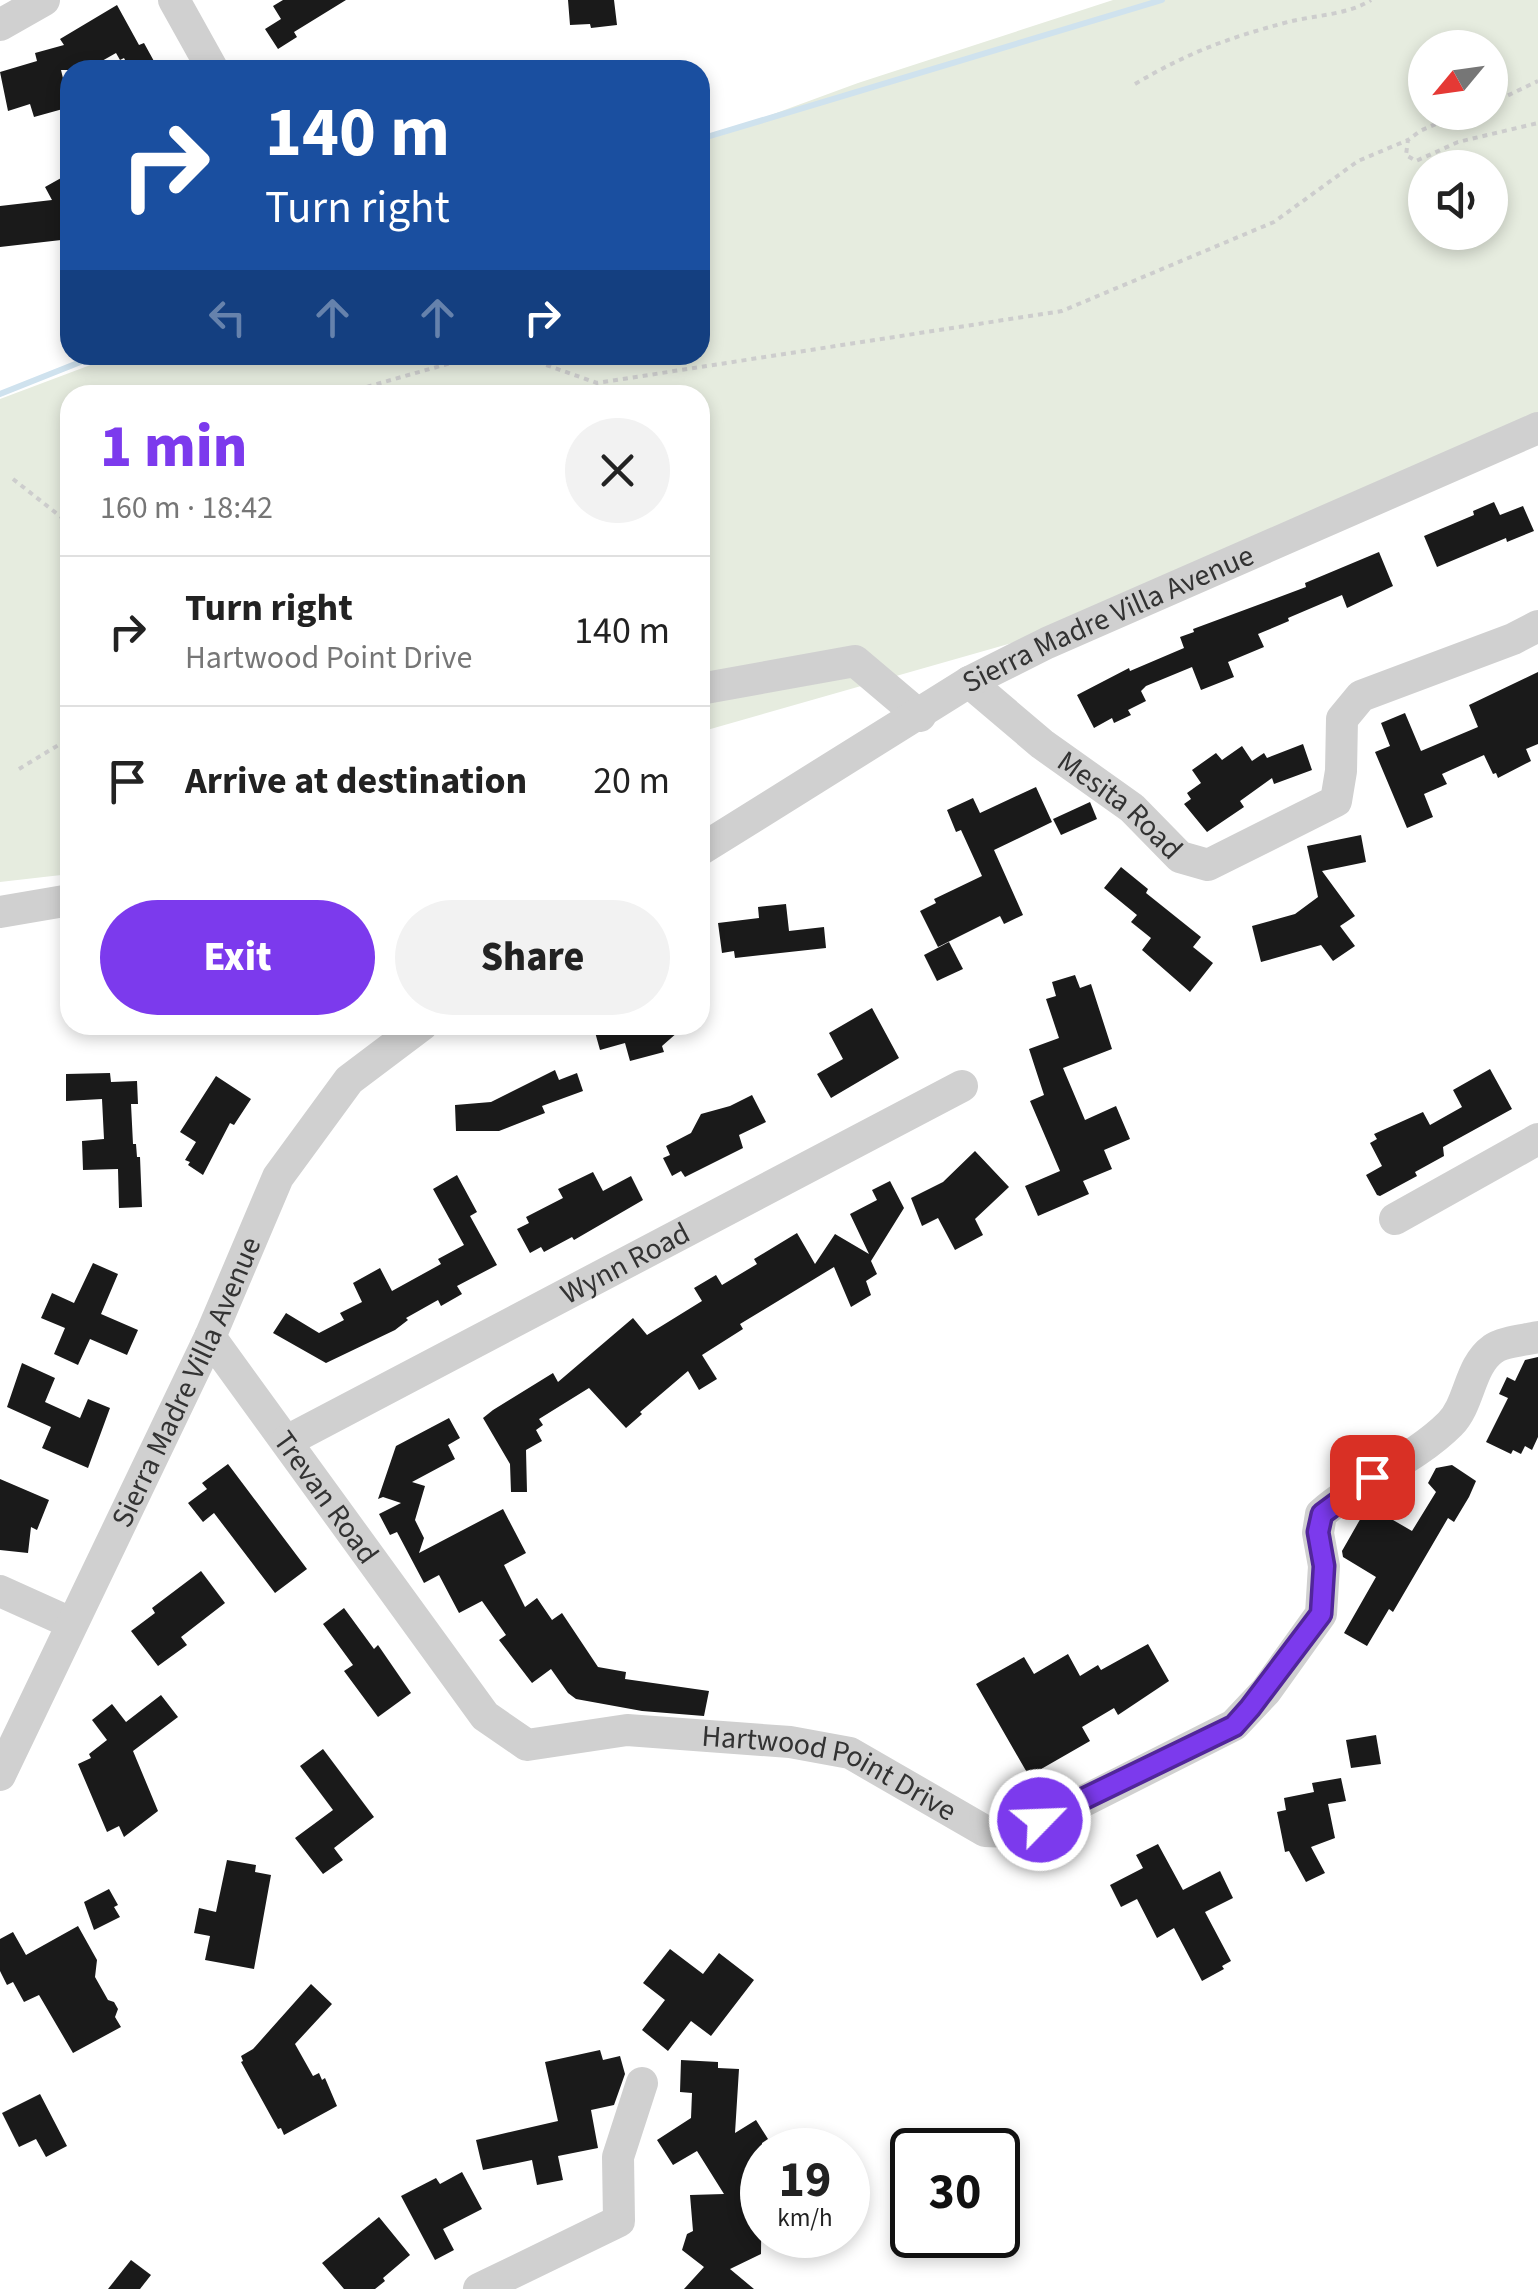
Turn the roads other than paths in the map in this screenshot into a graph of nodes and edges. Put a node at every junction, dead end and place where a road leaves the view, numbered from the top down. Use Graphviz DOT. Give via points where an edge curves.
graph roads {
  1 [pos="44,0"];
  2 [pos="174,0"];
  3 [pos="0,25"];
  4 [pos="207,60"];
  5 [pos="1538,428"];
  6 [pos="1538,626"];
  7 [pos="969,682"];
  8 [pos="710,688"];
  9 [pos="920,716"];
  10 [pos="710,844"];
  11 [pos="60,902"];
  12 [pos="0,912"];
  13 [pos="409,1035"];
  14 [pos="962,1086"];
  15 [pos="1538,1139"];
  16 [pos="1396,1219"];
  17 [pos="210,1337"];
  18 [pos="1538,1337"];
  19 [pos="287,1441"];
  20 [pos="0,1591"];
  21 [pos="71,1623"];
  22 [pos="440,1656"];
  23 [pos="0,1776"];
  24 [pos="642,2083"];
  25 [pos="479,2289"];
  1 -- 3 [label="street"];
  2 -- 4 [label="street"];
  5 -- 7 [label="street, Sierra Madre Villa Avenue"];
  6 -- 7 [label="street, Mesita Road" via="1360,696 1342,719 1336,801 1208,865 1180,856 1132,808"];
  7 -- 9 [label="street, Sierra Madre Villa Avenue"];
  8 -- 9 [label="street" via="855,662"];
  9 -- 10 [label="street, Sierra Madre Villa Avenue"];
  11 -- 12 [label="street"];
  13 -- 17 [label="street, Sierra Madre Villa Avenue" via="349,1080 278,1177"];
  14 -- 19 [label="street, Wynn Road"];
  15 -- 16 [label="street"];
  17 -- 19 [label="street, Trevan Road"];
  17 -- 21 [label="street, Sierra Madre Villa Avenue"];
  18 -- 22 [label="street, Hartwood Point Drive" via="1494,1348 1455,1420 1322,1514 1321,1614 1234,1726 1009,1832 986,1831 850,1753 790,1742 626,1730 527,1745 484,1716"];
  19 -- 22 [label="street, Trevan Road"];
  20 -- 21 [label="street"];
  21 -- 23 [label="street, Sierra Madre Villa Avenue"];
  24 -- 25 [label="street" via="618,2157 619,2220"];
}
